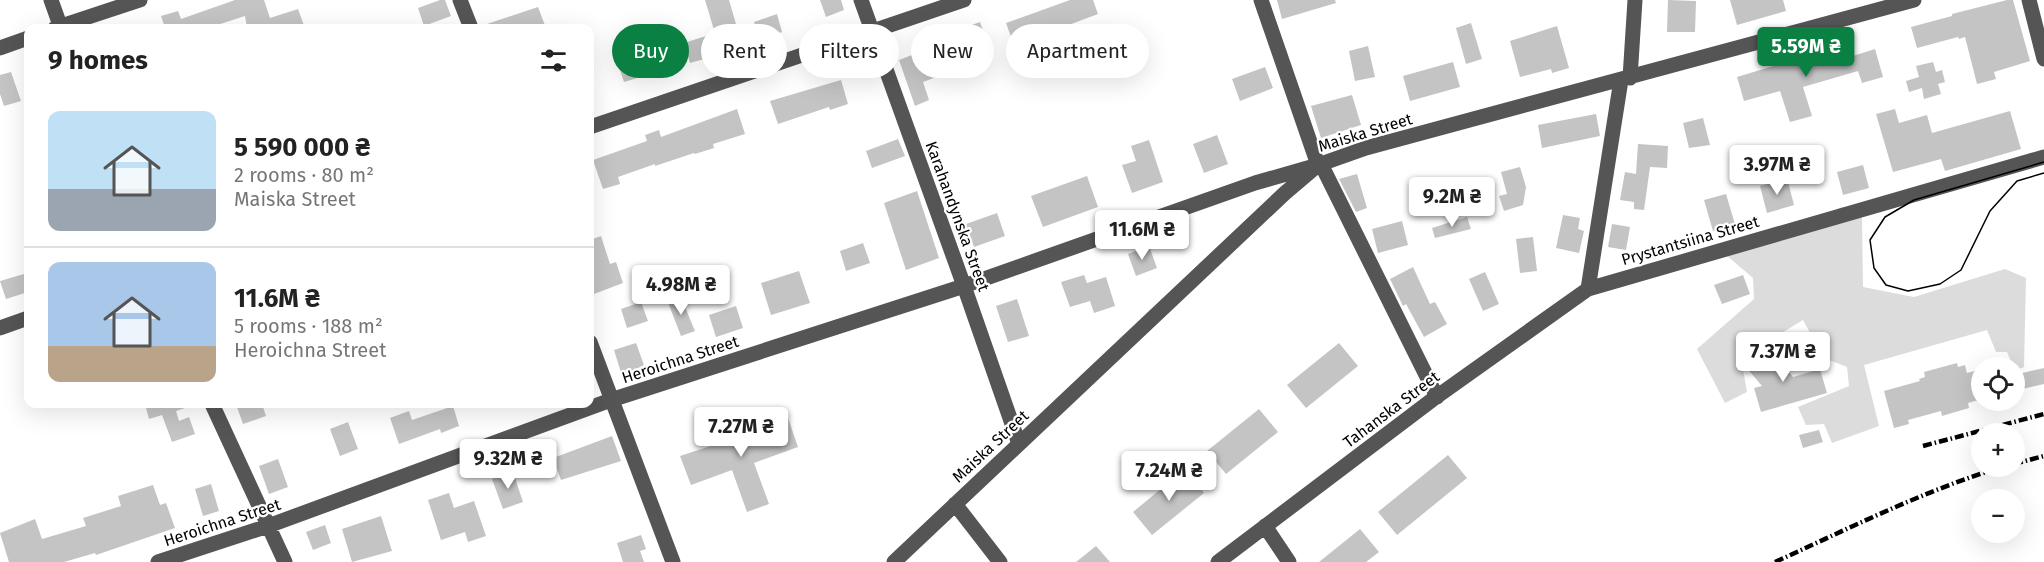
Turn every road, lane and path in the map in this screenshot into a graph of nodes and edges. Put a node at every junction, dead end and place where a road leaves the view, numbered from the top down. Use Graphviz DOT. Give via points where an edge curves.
graph roads {
  1 [pos="51,0"];
  2 [pos="140,0"];
  3 [pos="460,0"];
  4 [pos="861,0"];
  5 [pos="964,0"];
  6 [pos="1261,0"];
  7 [pos="1635,0"];
  8 [pos="1914,0"];
  9 [pos="2029,0"];
  10 [pos="58,24"];
  11 [pos="71,24"];
  12 [pos="469,24"];
  13 [pos="870,24"];
  14 [pos="894,24"];
  15 [pos="24,39"];
  16 [pos="0,48"];
  17 [pos="799,56"];
  18 [pos="2044,59"];
  19 [pos="890,78"];
  20 [pos="1626,79"];
  21 [pos="594,126"];
  22 [pos="2044,157"];
  23 [pos="1320,164"];
  24 [pos="964,286"];
  25 [pos="1588,289"];
  26 [pos="24,319"];
  27 [pos="0,328"];
  28 [pos="594,353"];
  29 [pos="1437,397"];
  30 [pos="611,400"];
  31 [pos="594,406"];
  32 [pos="214,408"];
  33 [pos="589,408"];
  34 [pos="1019,444"];
  35 [pos="955,504"];
  36 [pos="268,526"];
  37 [pos="1265,526"];
  38 [pos="158,562"];
  39 [pos="285,562"];
  40 [pos="673,562"];
  41 [pos="894,562"];
  42 [pos="1000,562"];
  43 [pos="1218,562"];
  44 [pos="1289,562"];
  1 -- 10 [label="street"];
  2 -- 11 [label="street"];
  3 -- 12 [label="street"];
  4 -- 13 [label="street, Karahandynska Street"];
  5 -- 14 [label="street"];
  6 -- 23 [label="street"];
  7 -- 20 [label="street"];
  8 -- 20 [label="street, Maiska Street"];
  9 -- 18 [label="street"];
  15 -- 16 [label="street"];
  17 -- 21 [label="street"];
  19 -- 24 [label="street, Karahandynska Street"];
  20 -- 23 [label="street, Maiska Street" via="1366,148"];
  20 -- 25 [label="street"];
  22 -- 25 [label="street, Prystantsiina Street"];
  23 -- 24 [label="street, Heroichna Street" via="1255,183"];
  23 -- 29 [label="street"];
  23 -- 34 [label="street, Maiska Street"];
  24 -- 30 [label="street, Heroichna Street"];
  24 -- 34 [label="street, Karahandynska Street"];
  25 -- 29 [label="street, Tahanska Street"];
  26 -- 27 [label="street"];
  28 -- 30 [label="street"];
  29 -- 37 [label="street, Tahanska Street"];
  30 -- 31 [label="street, Heroichna Street"];
  30 -- 40 [label="street"];
  32 -- 36 [label="street"];
  33 -- 36 [label="street, Heroichna Street"];
  34 -- 35 [label="street, Maiska Street"];
  35 -- 41 [label="street, Maiska Street"];
  35 -- 42 [label="street"];
  36 -- 38 [label="street, Heroichna Street"];
  36 -- 39 [label="street"];
  37 -- 43 [label="street, Tahanska Street"];
  37 -- 44 [label="street"];
}
